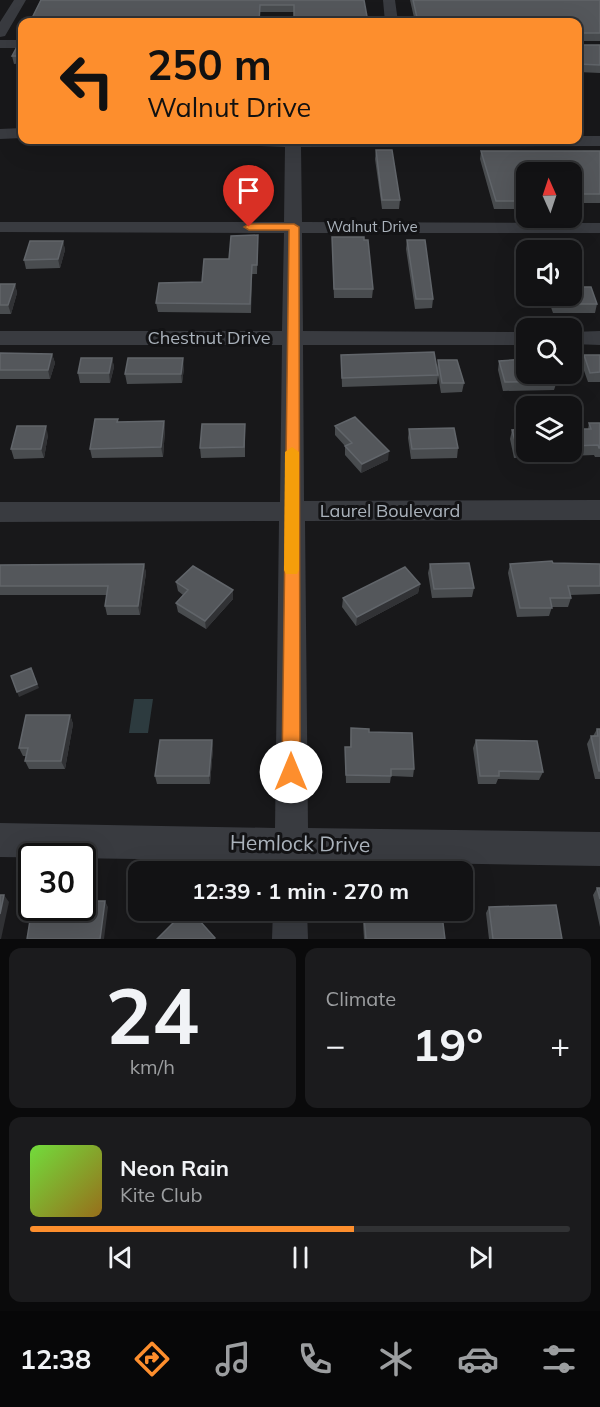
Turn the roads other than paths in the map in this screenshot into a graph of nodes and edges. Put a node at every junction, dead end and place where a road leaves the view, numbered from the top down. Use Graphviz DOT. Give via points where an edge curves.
graph roads {
  1 [pos="20,0"];
  2 [pos="389,0"];
  3 [pos="391,18"];
  4 [pos="4,20"];
  5 [pos="0,33"];
  6 [pos="0,44"];
  7 [pos="18,44"];
  8 [pos="18,133"];
  9 [pos="0,134"];
  10 [pos="582,141"];
  11 [pos="600,141"];
  12 [pos="293,144"];
  13 [pos="0,227"];
  14 [pos="294,227"];
  15 [pos="600,228"];
  16 [pos="0,338"];
  17 [pos="292,338"];
  18 [pos="516,338"];
  19 [pos="582,338"];
  20 [pos="600,338"];
  21 [pos="600,510"];
  22 [pos="0,512"];
  23 [pos="292,512"];
  24 [pos="0,840"];
  25 [pos="600,849"];
  26 [pos="291,857"];
  27 [pos="290,921"];
  28 [pos="290,939"];
  1 -- 4 [label="street"];
  2 -- 3 [label="street"];
  4 -- 5 [label="street"];
  6 -- 7 [label="street"];
  8 -- 9 [label="street"];
  10 -- 11 [label="street"];
  12 -- 14 [label="street"];
  13 -- 14 [label="street, Walnut Drive"];
  14 -- 15 [label="street, Walnut Drive"];
  14 -- 17 [label="street"];
  16 -- 17 [label="street, Chestnut Drive"];
  17 -- 18 [label="street, Chestnut Drive"];
  17 -- 23 [label="street"];
  19 -- 20 [label="street"];
  21 -- 23 [label="street, Laurel Boulevard"];
  22 -- 23 [label="street, Laurel Boulevard"];
  23 -- 26 [label="street"];
  24 -- 26 [label="street, Hemlock Drive"];
  25 -- 26 [label="street, Hemlock Drive"];
  27 -- 28 [label="street"];
}
